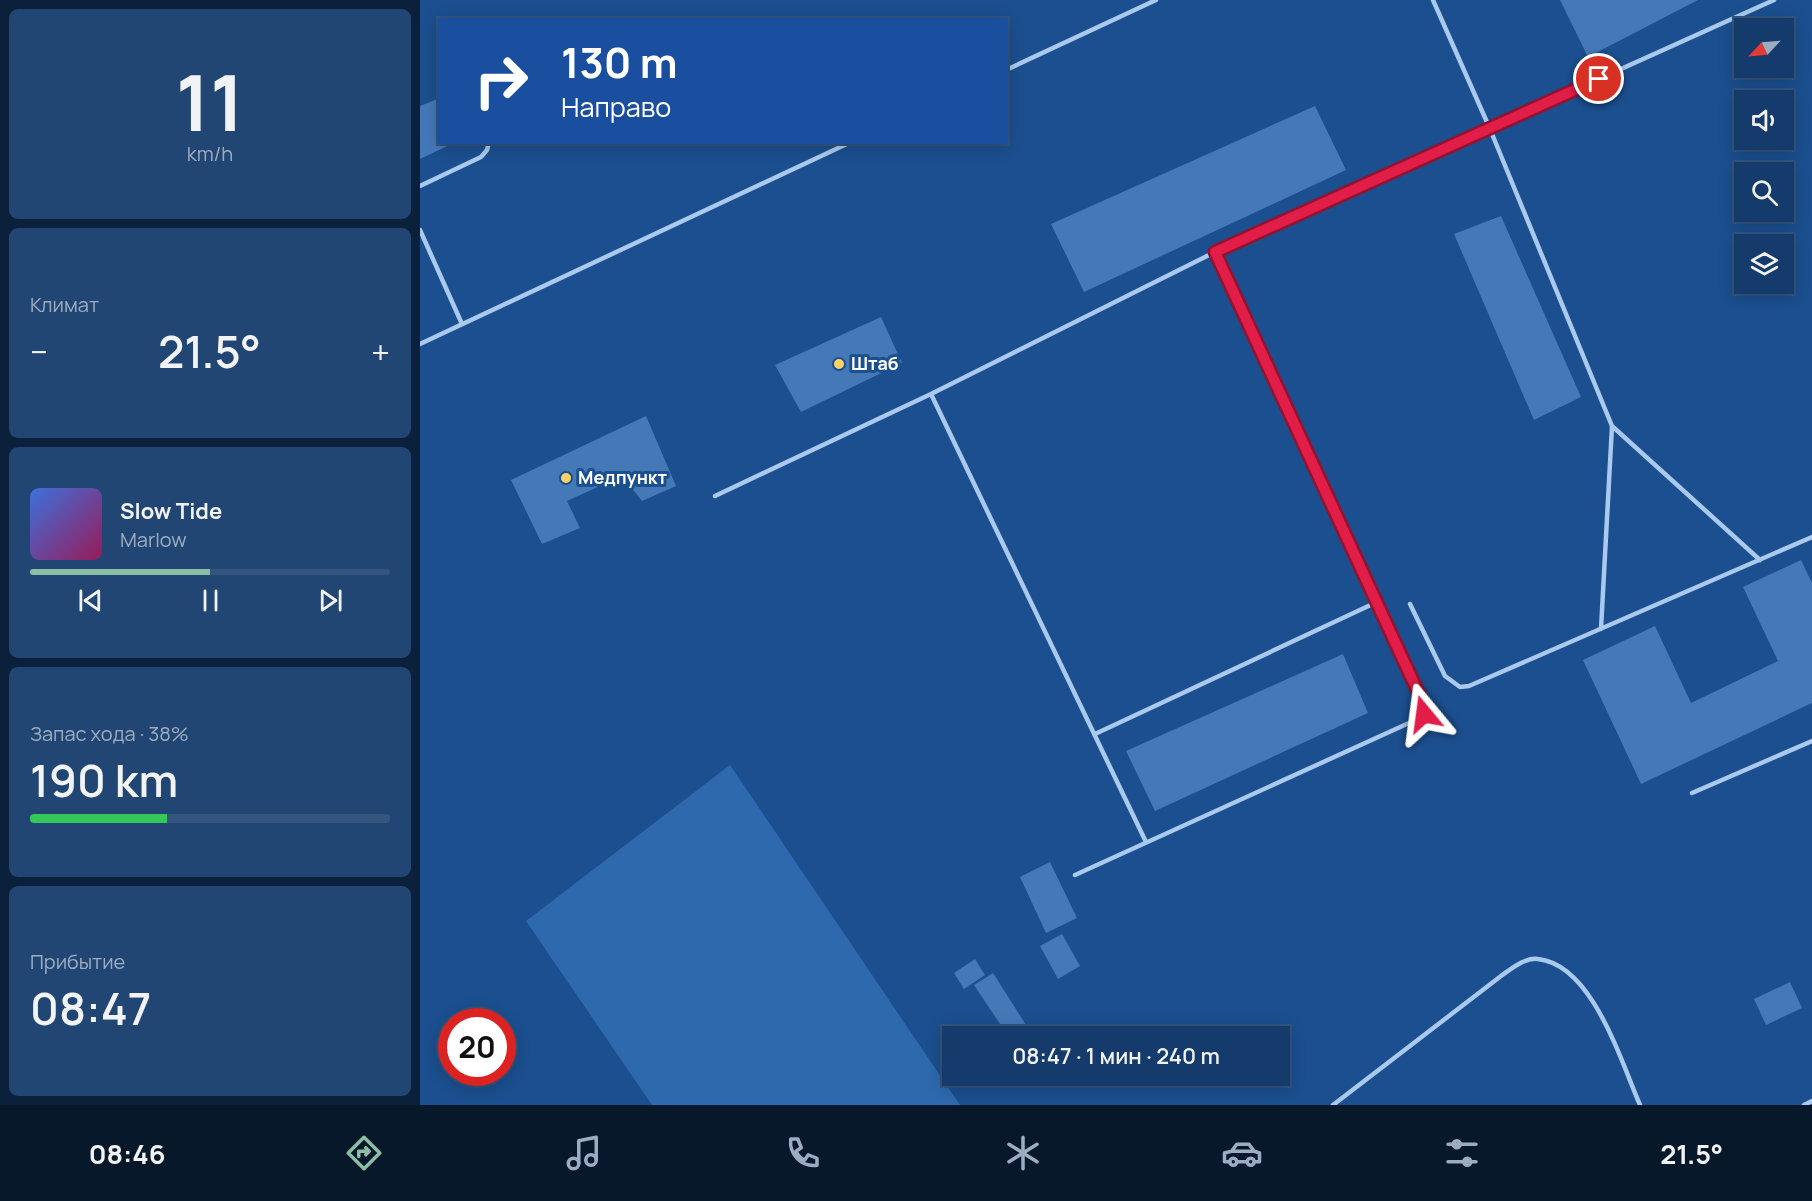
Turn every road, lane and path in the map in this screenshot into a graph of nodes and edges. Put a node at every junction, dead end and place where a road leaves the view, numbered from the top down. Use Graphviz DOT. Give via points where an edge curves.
graph roads {
  1 [pos="1156,0"];
  2 [pos="1432,0"];
  3 [pos="1774,0"];
  4 [pos="1008,69"];
  5 [pos="1490,129"];
  6 [pos="488,144"];
  7 [pos="847,144"];
  8 [pos="420,186"];
  9 [pos="420,230"];
  10 [pos="1215,252"];
  11 [pos="462,324"];
  12 [pos="420,344"];
  13 [pos="931,394"];
  14 [pos="1612,426"];
  15 [pos="715,496"];
  16 [pos="1812,537"];
  17 [pos="1760,560"];
  18 [pos="1377,602"];
  19 [pos="1410,604"];
  20 [pos="1601,629"];
  21 [pos="1095,734"];
  22 [pos="1812,741"];
  23 [pos="1692,793"];
  24 [pos="1146,842"];
  25 [pos="1075,875"];
  26 [pos="1812,1101"];
  27 [pos="1333,1105"];
  28 [pos="1640,1105"];
  29 [pos="1804,1105"];
  1 -- 4 [label="lane"];
  2 -- 5 [label="lane"];
  3 -- 5 [label="lane"];
  5 -- 10 [label="lane"];
  5 -- 14 [label="lane"];
  6 -- 8 [label="lane" via="481,157"];
  7 -- 11 [label="lane"];
  9 -- 11 [label="lane"];
  10 -- 13 [label="lane"];
  10 -- 18 [label="lane"];
  11 -- 12 [label="lane"];
  13 -- 15 [label="lane"];
  13 -- 21 [label="lane"];
  14 -- 17 [label="lane"];
  14 -- 20 [label="lane"];
  16 -- 17 [label="lane"];
  17 -- 20 [label="lane"];
  18 -- 21 [label="lane"];
  18 -- 24 [label="lane" via="1424,705 1424,714"];
  19 -- 20 [label="lane" via="1445,676 1460,687"];
  21 -- 24 [label="lane"];
  22 -- 23 [label="lane"];
  24 -- 25 [label="lane"];
  26 -- 29 [label="lane"];
  27 -- 28 [label="lane" via="1501,976 1520,963 1537,958 1576,978 1595,1004"];
}
